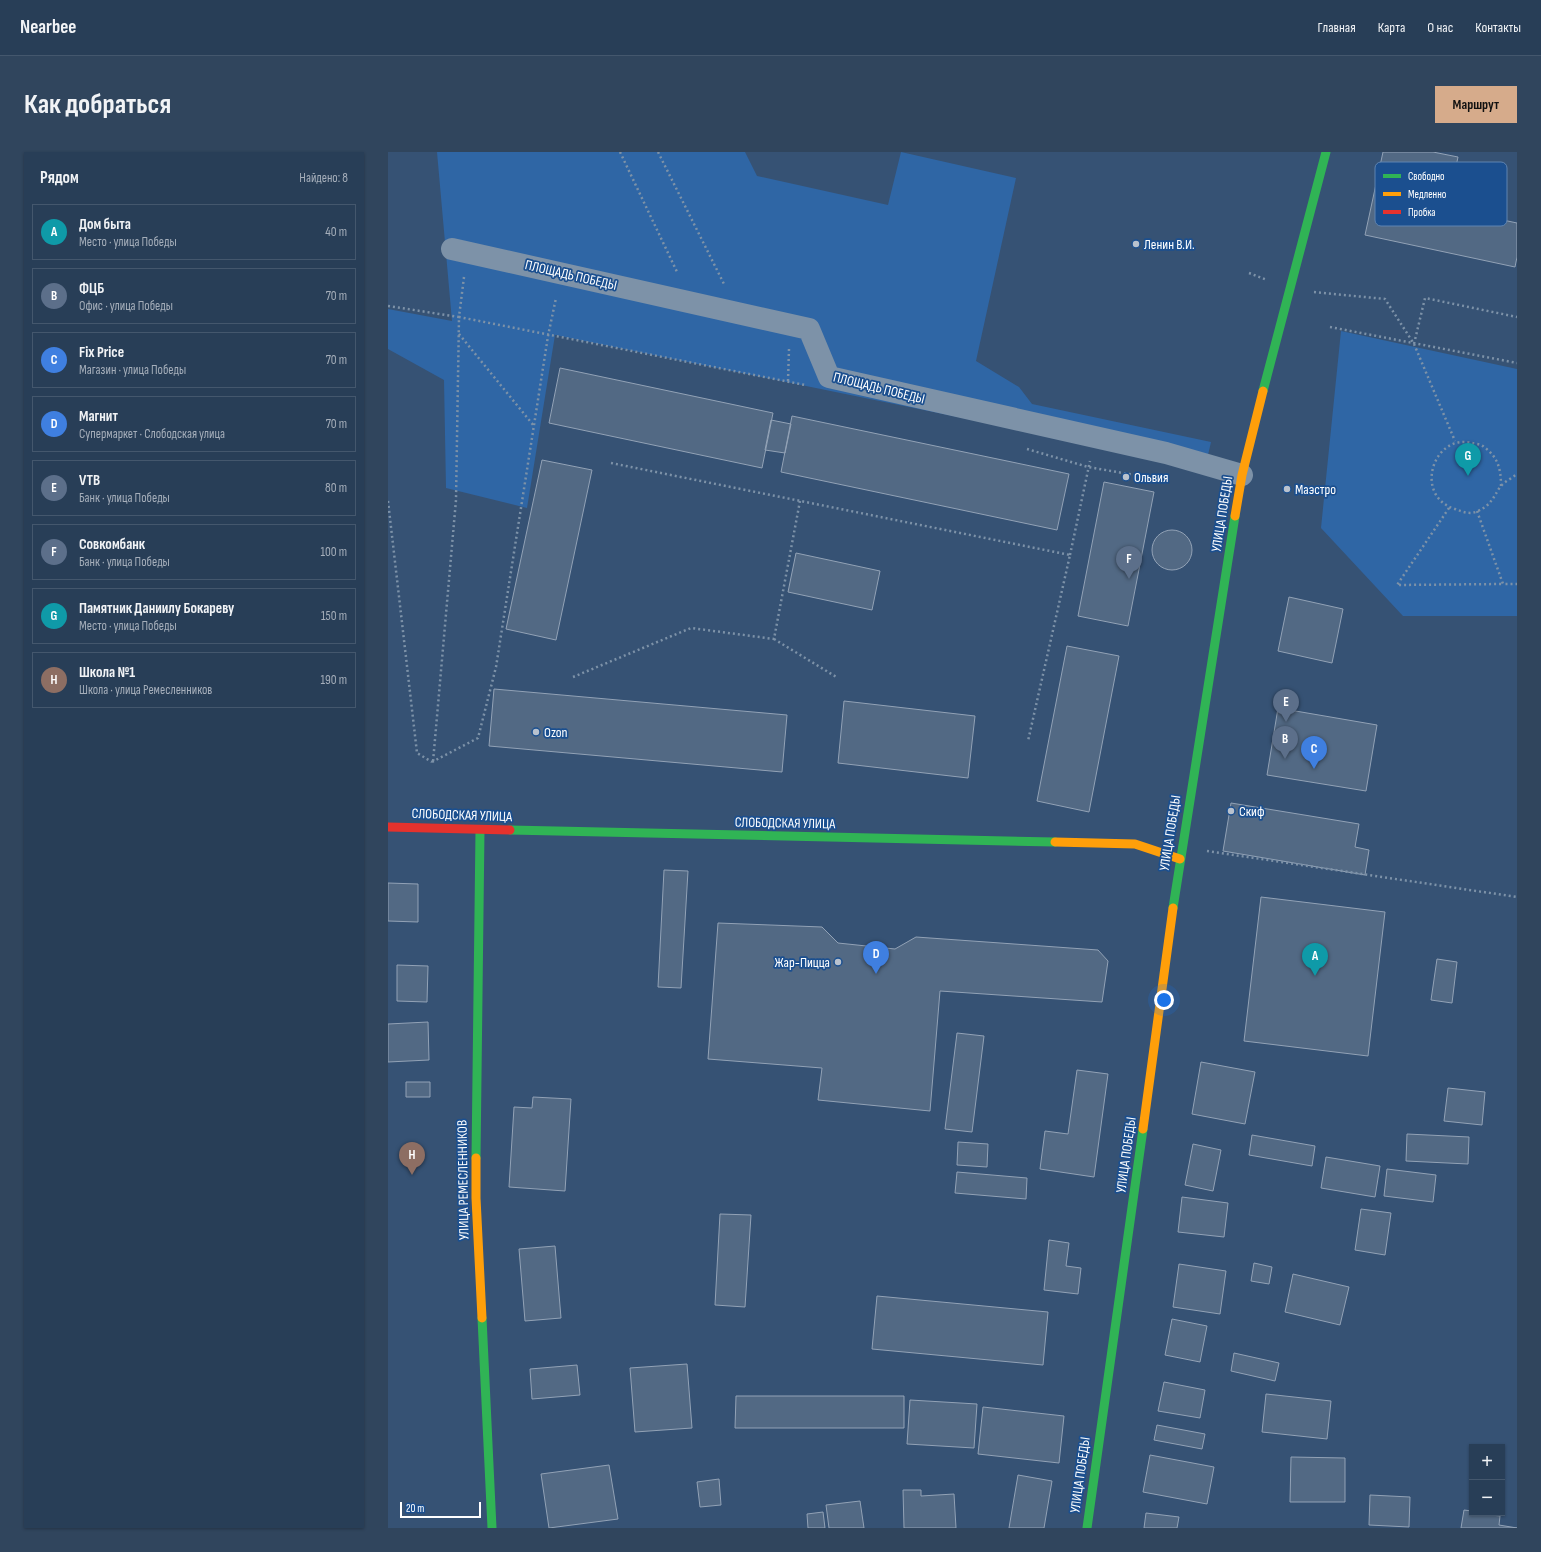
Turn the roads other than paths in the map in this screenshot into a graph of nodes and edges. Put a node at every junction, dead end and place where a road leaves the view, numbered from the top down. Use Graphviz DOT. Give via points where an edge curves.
graph roads {
  1 [pos="1326,152"];
  2 [pos="452,249"];
  3 [pos="1242,475"];
  4 [pos="388,827"];
  5 [pos="480,830"];
  6 [pos="1180,859"];
  7 [pos="492,1528"];
  8 [pos="1087,1528"];
  1 -- 3 [label="street, УЛИЦА ПОБЕДЫ"];
  2 -- 3 [label="street, ПЛОЩАДЬ ПОБЕДЫ" via="810,329 829,377 1166,453"];
  3 -- 6 [label="street, УЛИЦА ПОБЕДЫ"];
  4 -- 5 [label="street, СЛОБОДСКАЯ УЛИЦА"];
  5 -- 6 [label="street, СЛОБОДСКАЯ УЛИЦА" via="1135,844"];
  5 -- 7 [label="street, УЛИЦА РЕМЕСЛЕННИКОВ" via="476,1198"];
  6 -- 8 [label="street, УЛИЦА ПОБЕДЫ"];
}
